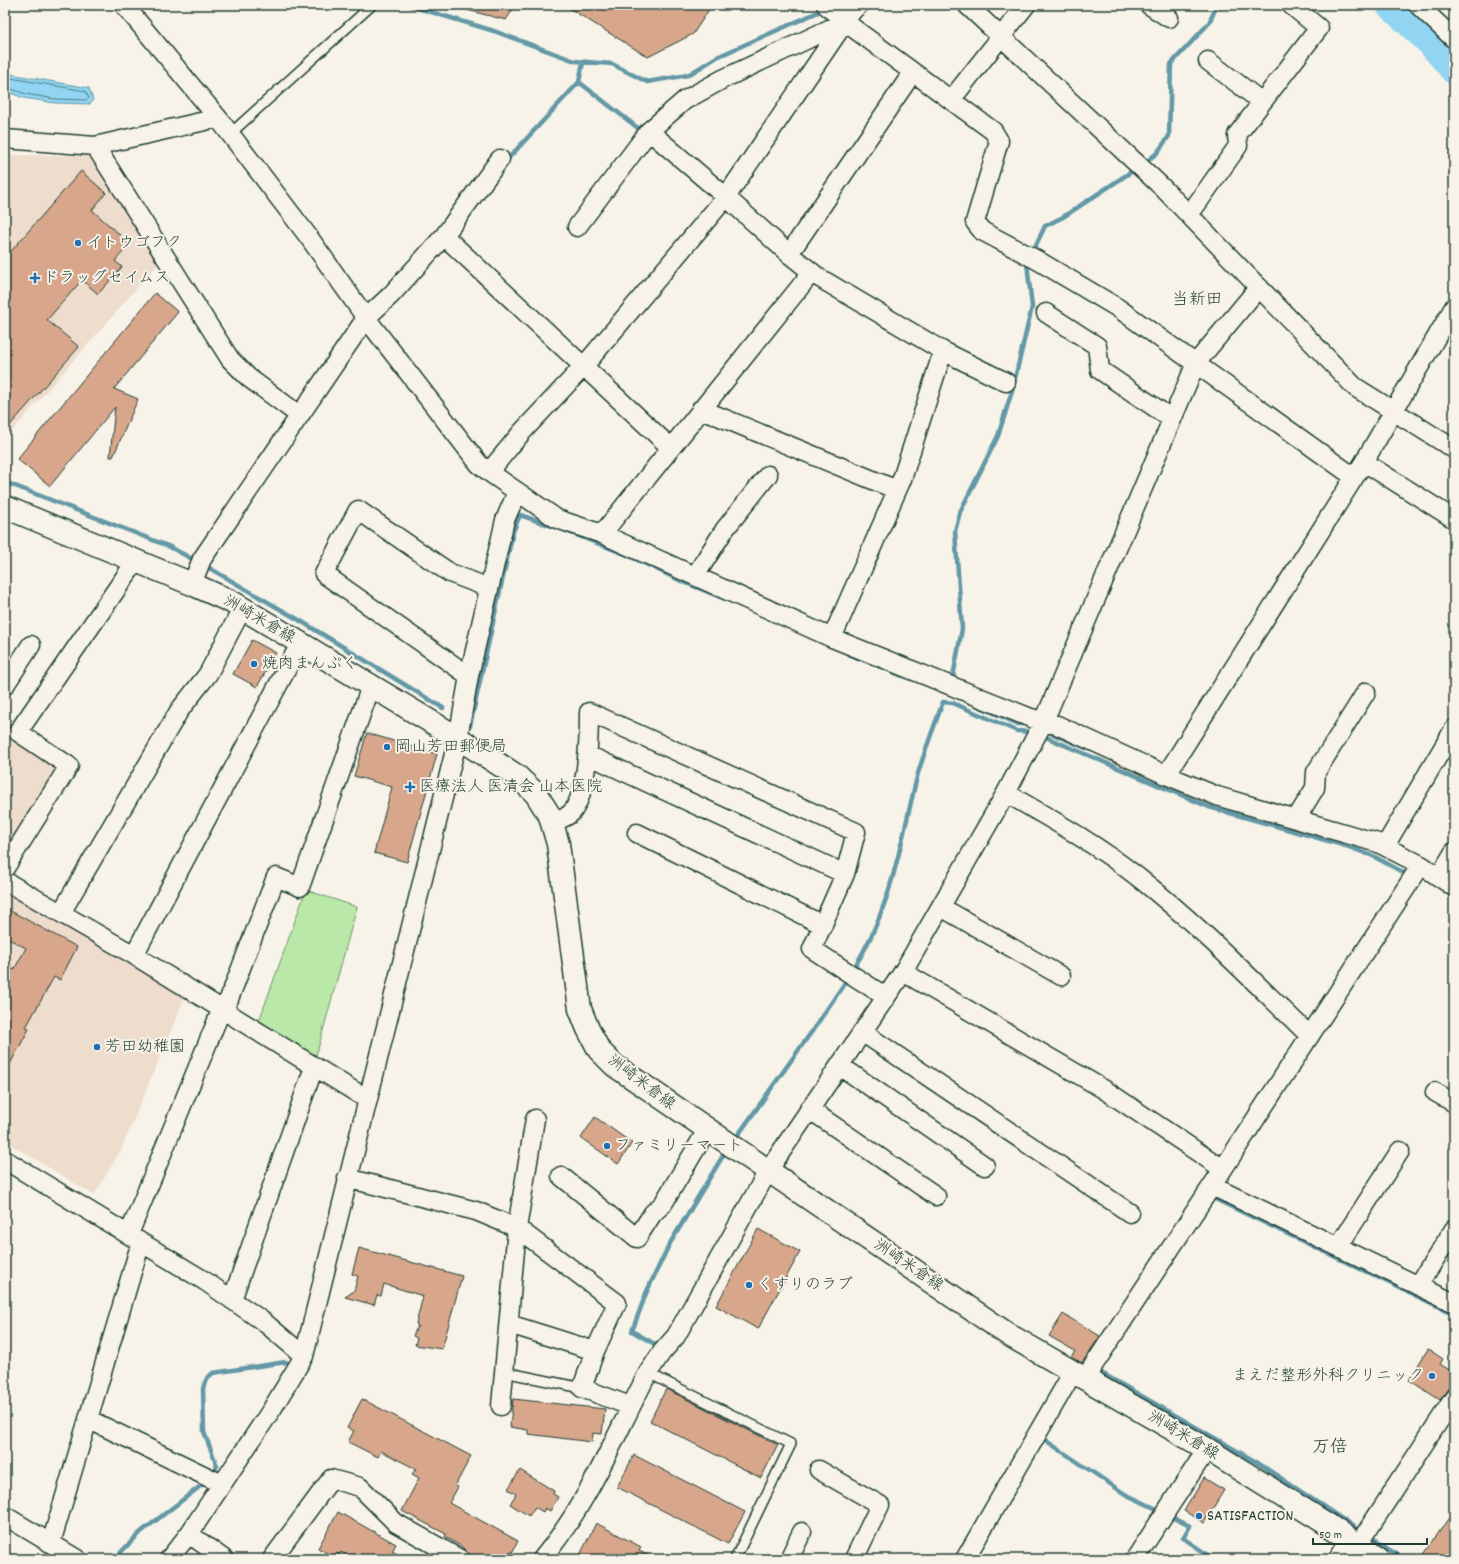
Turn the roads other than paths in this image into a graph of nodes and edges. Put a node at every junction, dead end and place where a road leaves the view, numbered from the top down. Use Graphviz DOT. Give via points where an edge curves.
graph roads {
  1 [pos="124,5"];
  2 [pos="372,5"];
  3 [pos="859,5"];
  4 [pos="967,5"];
  5 [pos="1026,5"];
  6 [pos="1149,5"];
  7 [pos="1291,5"];
  8 [pos="1418,5"];
  9 [pos="834,13"];
  10 [pos="1169,18"];
  11 [pos="1000,36"];
  12 [pos="1454,39"];
  13 [pos="1208,61"];
  14 [pos="913,72"];
  15 [pos="951,100"];
  16 [pos="1262,102"];
  17 [pos="218,118"];
  18 [pos="230,134"];
  19 [pos="647,134"];
  20 [pos="5,139"];
  21 [pos="95,146"];
  22 [pos="500,159"];
  23 [pos="724,200"];
  24 [pos="1190,215"];
  25 [pos="577,227"];
  26 [pos="444,236"];
  27 [pos="789,254"];
  28 [pos="810,275"];
  29 [pos="1259,287"];
  30 [pos="1454,307"];
  31 [pos="1046,313"];
  32 [pos="366,318"];
  33 [pos="942,354"];
  34 [pos="1196,363"];
  35 [pos="584,366"];
  36 [pos="1006,382"];
  37 [pos="702,410"];
  38 [pos="1393,412"];
  39 [pos="298,415"];
  40 [pos="1172,419"];
  41 [pos="671,448"];
  42 [pos="1454,450"];
  43 [pos="1364,462"];
  44 [pos="489,472"];
  45 [pos="768,475"];
  46 [pos="1354,477"];
  47 [pos="897,490"];
  48 [pos="517,492"];
  49 [pos="5,507"];
  50 [pos="1454,519"];
  51 [pos="602,534"];
  52 [pos="136,560"];
  53 [pos="198,570"];
  54 [pos="695,576"];
  55 [pos="489,588"];
  56 [pos="242,609"];
  57 [pos="832,638"];
  58 [pos="300,644"];
  59 [pos="31,645"];
  60 [pos="469,676"];
  61 [pos="5,684"];
  62 [pos="371,686"];
  63 [pos="1366,692"];
  64 [pos="1041,727"];
  65 [pos="460,728"];
  66 [pos="1454,729"];
  67 [pos="588,755"];
  68 [pos="1166,775"];
  69 [pos="1006,793"];
  70 [pos="1296,819"];
  71 [pos="552,823"];
  72 [pos="637,833"];
  73 [pos="1384,846"];
  74 [pos="1454,852"];
  75 [pos="5,868"];
  76 [pos="1417,872"];
  77 [pos="845,874"];
  78 [pos="1439,877"];
  79 [pos="5,881"];
  80 [pos="1454,887"];
  81 [pos="941,907"];
  82 [pos="61,913"];
  83 [pos="823,924"];
  84 [pos="134,955"];
  85 [pos="903,972"];
  86 [pos="1061,976"];
  87 [pos="886,997"];
  88 [pos="223,1010"];
  89 [pos="862,1032"];
  90 [pos="1310,1036"];
  91 [pos="839,1065"];
  92 [pos="314,1066"];
  93 [pos="1435,1092"];
  94 [pos="367,1099"];
  95 [pos="1454,1103"];
  96 [pos="809,1109"];
  97 [pos="535,1119"];
  98 [pos="707,1130"];
  99 [pos="1400,1151"];
  100 [pos="5,1160"];
  101 [pos="985,1166"];
  102 [pos="1223,1169"];
  103 [pos="768,1171"];
  104 [pos="562,1176"];
  105 [pos="353,1179"];
  106 [pos="1212,1186"];
  107 [pos="936,1196"];
  108 [pos="1130,1213"];
  109 [pos="518,1228"];
  110 [pos="1454,1229"];
  111 [pos="135,1238"];
  112 [pos="1338,1247"];
  113 [pos="1418,1286"];
  114 [pos="232,1300"];
  115 [pos="1454,1302"];
  116 [pos="509,1324"];
  117 [pos="595,1351"];
  118 [pos="304,1356"];
  119 [pos="504,1372"];
  120 [pos="648,1373"];
  121 [pos="1079,1375"];
  122 [pos="582,1388"];
  123 [pos="1454,1398"];
  124 [pos="501,1406"];
  125 [pos="630,1406"];
  126 [pos="88,1419"];
  127 [pos="1207,1449"];
  128 [pos="819,1470"];
  129 [pos="215,1480"];
  130 [pos="5,1516"];
  131 [pos="802,1532"];
  132 [pos="189,1534"];
  133 [pos="1359,1539"];
  134 [pos="52,1543"];
  135 [pos="77,1559"];
  136 [pos="168,1559"];
  137 [pos="224,1559"];
  138 [pos="272,1559"];
  139 [pos="460,1559"];
  140 [pos="542,1559"];
  141 [pos="735,1559"];
  142 [pos="788,1559"];
  143 [pos="854,1559"];
  144 [pos="965,1559"];
  145 [pos="1135,1559"];
  146 [pos="1338,1559"];
  147 [pos="1378,1559"];
  1 -- 17 [label="street"];
  2 -- 18 [label="lane"];
  3 -- 9 [label="street" via="853,10"];
  4 -- 11 [label="street"];
  5 -- 11 [label="street"];
  6 -- 10 [label="street"];
  7 -- 16 [label="street" via="1319,28"];
  8 -- 12 [label="street"];
  9 -- 14 [label="street"];
  9 -- 19 [label="street" via="685,100"];
  9 -- 23 [label="street"];
  11 -- 15 [label="street"];
  11 -- 24 [label="street" via="1141,166"];
  13 -- 16 [label="street"];
  14 -- 15 [label="street"];
  14 -- 27 [label="street"];
  15 -- 34 [label="street" via="993,131 999,141 976,222 982,231 1118,308"];
  16 -- 24 [label="street" via="1237,135 1238,146"];
  17 -- 18 [label="street"];
  17 -- 21 [label="street"];
  18 -- 32 [label="street" via="308,236"];
  19 -- 23 [label="street"];
  19 -- 25 [label="street"];
  20 -- 21 [label="street"];
  21 -- 39 [label="street" via="230,359 249,378"];
  22 -- 26 [label="street"];
  23 -- 27 [label="street"];
  23 -- 35 [label="street"];
  24 -- 29 [label="street"];
  26 -- 32 [label="street"];
  26 -- 35 [label="street"];
  27 -- 28 [label="street"];
  28 -- 33 [label="street"];
  28 -- 37 [label="street"];
  29 -- 34 [label="street"];
  29 -- 38 [label="street" via="1355,387"];
  30 -- 38 [label="street"];
  31 -- 40 [label="street" via="1097,346 1100,370"];
  32 -- 39 [label="street"];
  32 -- 44 [label="street" via="479,464"];
  33 -- 36 [label="street"];
  33 -- 47 [label="street"];
  34 -- 40 [label="street"];
  34 -- 46 [label="street"];
  35 -- 41 [label="street"];
  35 -- 44 [label="street" via="522,432"];
  37 -- 41 [label="street"];
  37 -- 47 [label="street"];
  38 -- 42 [label="street"];
  38 -- 43 [label="street"];
  39 -- 53 [label="street"];
  40 -- 64 [label="street"];
  41 -- 51 [label="street"];
  43 -- 46 [label="street"];
  43 -- 50 [label="street"];
  44 -- 48 [label="street"];
  45 -- 54 [label="street" via="725,529"];
  46 -- 68 [label="street"];
  47 -- 57 [label="street"];
  48 -- 51 [label="street" via="557,519"];
  48 -- 55 [label="street" via="505,520"];
  49 -- 52 [label="main road, 洲崎米倉線"];
  51 -- 54 [label="street"];
  52 -- 53 [label="main road, 洲崎米倉線"];
  52 -- 75 [label="street" via="18,732 69,766"];
  53 -- 56 [label="main road, 洲崎米倉線"];
  54 -- 57 [label="street"];
  55 -- 60 [label="street"];
  55 -- 60 [label="street" via="450,574 358,510 324,574"];
  56 -- 58 [label="main road, 洲崎米倉線"];
  56 -- 82 [label="street" via="208,674 179,711"];
  57 -- 64 [label="street" via="1031,718"];
  58 -- 62 [label="main road, 洲崎米倉線"];
  58 -- 84 [label="street"];
  59 -- 61 [label="street"];
  60 -- 65 [label="street"];
  62 -- 65 [label="main road, 洲崎米倉線"];
  62 -- 88 [label="street" via="300,886 276,877"];
  63 -- 70 [label="street" via="1316,772 1315,788"];
  64 -- 68 [label="street"];
  64 -- 69 [label="street"];
  65 -- 71 [label="main road, 洲崎米倉線" via="536,794"];
  65 -- 94 [label="street"];
  66 -- 73 [label="street"];
  67 -- 71 [label="street" via="580,798 571,813"];
  67 -- 77 [label="street"];
  67 -- 77 [label="street" via="589,712 856,832"];
  68 -- 70 [label="street" via="1216,796"];
  69 -- 81 [label="street"];
  69 -- 90 [label="street" via="1072,831 1138,877 1203,933"];
  70 -- 73 [label="street"];
  71 -- 98 [label="main road, 洲崎米倉線" via="558,844 576,987 580,1009 588,1030 599,1050 615,1066"];
  72 -- 83 [label="street"];
  73 -- 76 [label="street"];
  74 -- 78 [label="street"];
  76 -- 78 [label="street"];
  76 -- 90 [label="street"];
  77 -- 83 [label="street"];
  78 -- 80 [label="street"];
  79 -- 82 [label="street"];
  81 -- 85 [label="street"];
  81 -- 86 [label="street"];
  82 -- 84 [label="street"];
  83 -- 87 [label="street" via="812,949"];
  84 -- 88 [label="street"];
  85 -- 87 [label="street"];
  85 -- 102 [label="street" via="1105,1090"];
  87 -- 89 [label="street"];
  88 -- 92 [label="street"];
  88 -- 111 [label="street"];
  89 -- 91 [label="street"];
  89 -- 108 [label="street"];
  90 -- 102 [label="street"];
  91 -- 96 [label="street"];
  91 -- 101 [label="street"];
  92 -- 94 [label="street"];
  92 -- 114 [label="street"];
  93 -- 95 [label="street"];
  94 -- 105 [label="street"];
  96 -- 103 [label="street"];
  96 -- 107 [label="street"];
  97 -- 109 [label="street"];
  98 -- 103 [label="main road, 洲崎米倉線"];
  98 -- 104 [label="street" via="663,1204 653,1213 637,1238"];
  99 -- 112 [label="street"];
  100 -- 111 [label="street"];
  102 -- 106 [label="street"];
  103 -- 120 [label="street" via="676,1336"];
  103 -- 121 [label="main road, 洲崎米倉線" via="1009,1335"];
  105 -- 109 [label="street" via="476,1211"];
  105 -- 118 [label="street"];
  106 -- 112 [label="street"];
  106 -- 121 [label="street"];
  109 -- 116 [label="street"];
  109 -- 117 [label="street" via="617,1303"];
  110 -- 113 [label="street"];
  111 -- 114 [label="street"];
  111 -- 126 [label="street"];
  112 -- 113 [label="street"];
  113 -- 115 [label="street"];
  114 -- 118 [label="street" via="264,1322"];
  116 -- 117 [label="street"];
  116 -- 119 [label="street"];
  117 -- 122 [label="street"];
  118 -- 129 [label="street" via="272,1409"];
  119 -- 122 [label="lane"];
  119 -- 124 [label="street"];
  120 -- 125 [label="street"];
  120 -- 141 [label="lane" via="791,1444"];
  121 -- 127 [label="main road, 洲崎米倉線"];
  121 -- 144 [label="street"];
  122 -- 125 [label="street"];
  123 -- 133 [label="street"];
  125 -- 140 [label="street" via="581,1503"];
  126 -- 129 [label="street"];
  126 -- 134 [label="street"];
  127 -- 133 [label="main road, 洲崎米倉線"];
  127 -- 145 [label="street"];
  128 -- 143 [label="street" via="880,1505"];
  129 -- 132 [label="street"];
  130 -- 134 [label="street"];
  131 -- 142 [label="street"];
  132 -- 136 [label="street"];
  132 -- 137 [label="street"];
  133 -- 146 [label="street"];
  133 -- 147 [label="main road, 洲崎米倉線"];
  134 -- 135 [label="street"];
  138 -- 139 [label="street" via="331,1478 360,1487 396,1522"];
}
